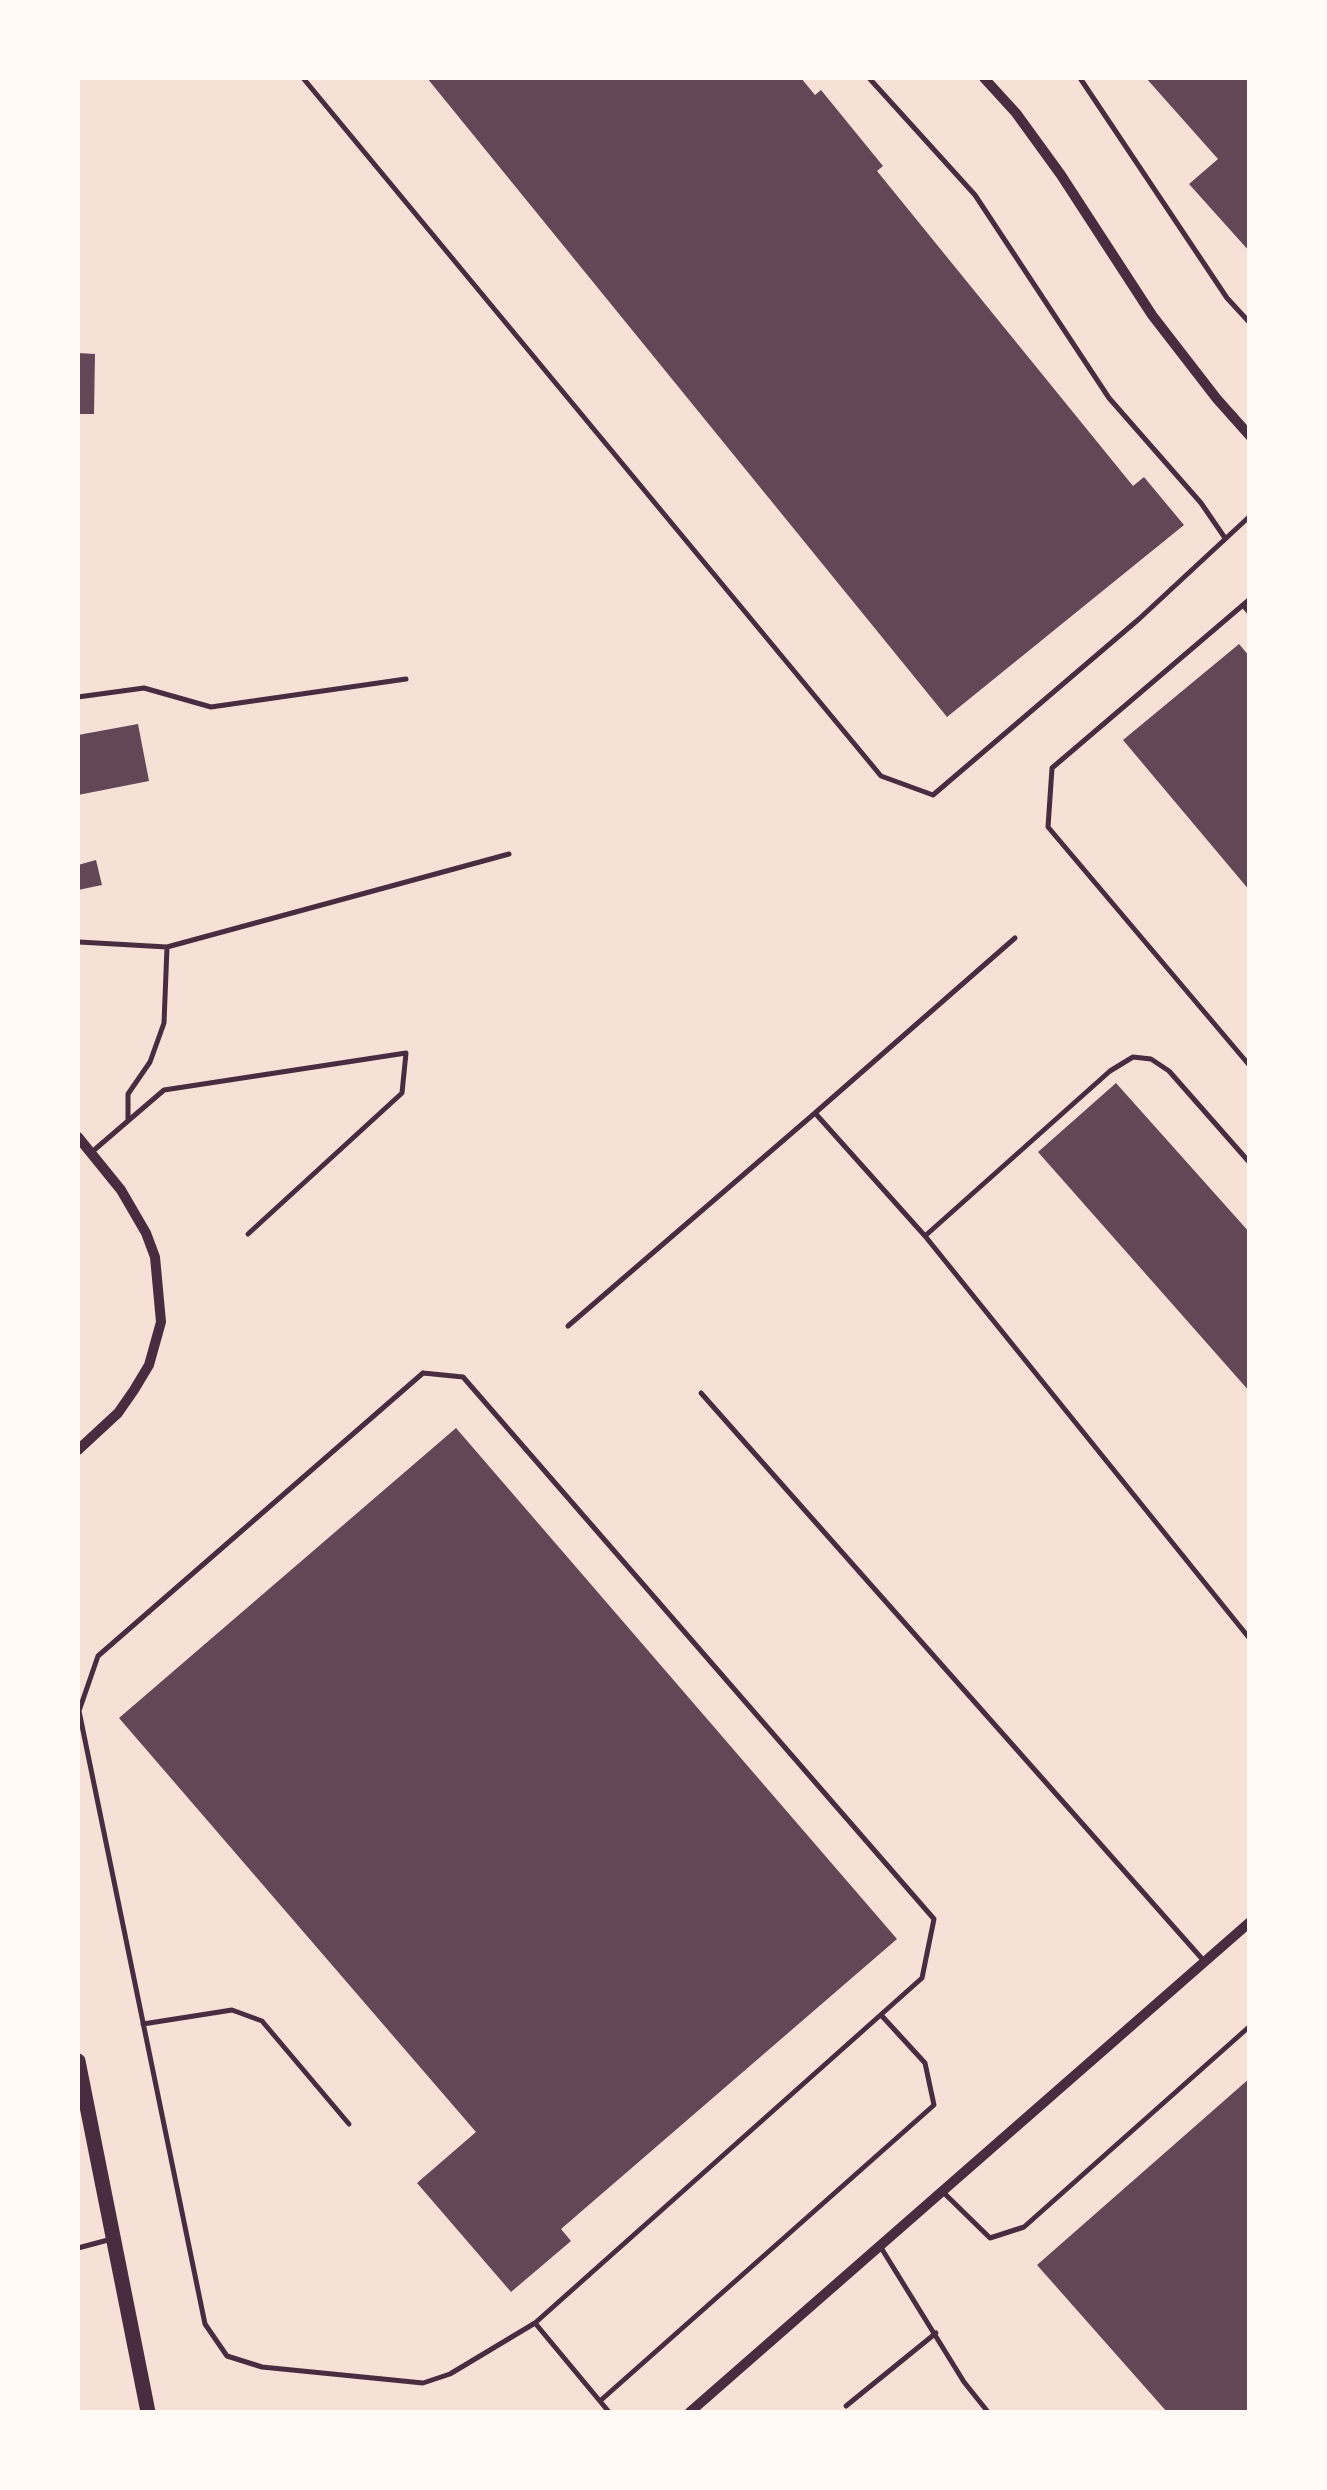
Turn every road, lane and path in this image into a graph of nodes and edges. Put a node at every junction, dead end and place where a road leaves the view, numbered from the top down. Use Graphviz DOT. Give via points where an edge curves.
graph roads {
  1 [pos="303,78"];
  2 [pos="868,78"];
  3 [pos="984,78"];
  4 [pos="1080,78"];
  5 [pos="1250,323"];
  6 [pos="1250,436"];
  7 [pos="1250,516"];
  8 [pos="1226,538"];
  9 [pos="1250,600"];
  10 [pos="1243,605"];
  11 [pos="1250,613"];
  12 [pos="406,679"];
  13 [pos="78,697"];
  14 [pos="509,854"];
  15 [pos="1015,938"];
  16 [pos="79,942"];
  17 [pos="168,947"];
  18 [pos="1250,1066"];
  19 [pos="814,1113"];
  20 [pos="128,1120"];
  21 [pos="78,1137"];
  22 [pos="90,1153"];
  23 [pos="1250,1163"];
  24 [pos="248,1234"];
  25 [pos="925,1236"];
  26 [pos="568,1326"];
  27 [pos="700,1394"];
  28 [pos="78,1450"];
  29 [pos="1250,1639"];
  30 [pos="1250,1922"];
  31 [pos="1204,1961"];
  32 [pos="881,2015"];
  33 [pos="143,2024"];
  34 [pos="1250,2026"];
  35 [pos="78,2061"];
  36 [pos="349,2124"];
  37 [pos="942,2191"];
  38 [pos="113,2238"];
  39 [pos="880,2246"];
  40 [pos="78,2248"];
  41 [pos="535,2323"];
  42 [pos="936,2333"];
  43 [pos="600,2402"];
  44 [pos="846,2406"];
  45 [pos="148,2412"];
  46 [pos="609,2412"];
  47 [pos="691,2412"];
  48 [pos="988,2412"];
  1 -- 8 [label="lane" via="880,776 933,796"];
  2 -- 8 [label="lane" via="975,195 1109,398"];
  3 -- 6 [label="street" via="1060,175 1152,315"];
  4 -- 5 [label="lane"];
  7 -- 8 [label="lane"];
  9 -- 10 [label="lane"];
  10 -- 11 [label="lane"];
  10 -- 18 [label="lane" via="1052,768 1048,826"];
  12 -- 13 [label="lane" via="211,706 144,688"];
  14 -- 17 [label="lane"];
  15 -- 19 [label="lane"];
  16 -- 17 [label="lane"];
  17 -- 20 [label="lane" via="164,1023 150,1062 128,1094"];
  19 -- 25 [label="lane"];
  19 -- 26 [label="lane"];
  20 -- 22 [label="lane"];
  20 -- 24 [label="lane" via="164,1090 406,1053 402,1094"];
  21 -- 22 [label="street"];
  22 -- 28 [label="street" via="146,1233 155,1257 160,1322 134,1390"];
  23 -- 25 [label="lane" via="1169,1071 1134,1058 1110,1071"];
  25 -- 29 [label="lane"];
  27 -- 31 [label="lane"];
  30 -- 31 [label="street"];
  31 -- 37 [label="street"];
  32 -- 33 [label="lane" via="922,1978 934,1919 462,1377 423,1373 98,1656 78,1710"];
  32 -- 41 [label="lane"];
  32 -- 43 [label="lane" via="924,2063 934,2104"];
  33 -- 36 [label="lane" via="232,2010 262,2021"];
  33 -- 41 [label="lane" via="204,2324 226,2356 262,2367 423,2383"];
  34 -- 37 [label="lane" via="1024,2227 990,2238"];
  35 -- 38 [label="main road"];
  37 -- 39 [label="street"];
  38 -- 40 [label="lane"];
  38 -- 45 [label="main road"];
  39 -- 42 [label="lane"];
  39 -- 47 [label="street"];
  41 -- 43 [label="lane"];
  42 -- 44 [label="lane"];
  42 -- 48 [label="lane"];
  43 -- 46 [label="lane"];
}
